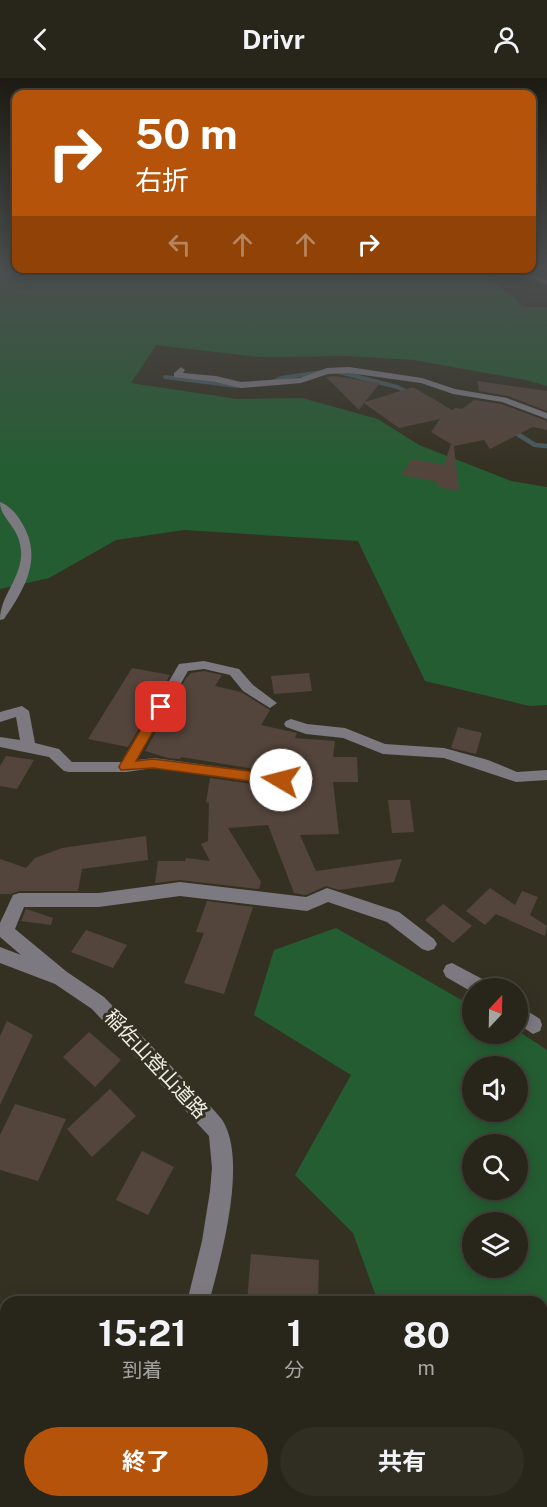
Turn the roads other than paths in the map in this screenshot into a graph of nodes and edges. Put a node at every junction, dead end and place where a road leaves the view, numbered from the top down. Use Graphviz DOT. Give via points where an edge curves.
graph roads {
  1 [pos="181,370"];
  2 [pos="547,416"];
  3 [pos="0,505"];
  4 [pos="0,616"];
  5 [pos="270,703"];
  6 [pos="0,717"];
  7 [pos="291,724"];
  8 [pos="0,742"];
  9 [pos="28,747"];
  10 [pos="126,767"];
  11 [pos="547,775"];
  12 [pos="288,798"];
  13 [pos="428,944"];
  14 [pos="0,955"];
  15 [pos="453,972"];
  16 [pos="61,978"];
  17 [pos="464,978"];
  18 [pos="528,1021"];
  19 [pos="533,1025"];
  20 [pos="200,1296"];
  1 -- 2 [label="street" via="177,375 242,385 301,380 327,371 382,374 504,400"];
  3 -- 4 [label="street" via="14,516 28,544 17,589"];
  5 -- 10 [label="street" via="234,672 204,665 184,667"];
  6 -- 9 [label="street" via="22,711"];
  7 -- 11 [label="street" via="345,733 383,749 444,753 516,777"];
  8 -- 9 [label="street"];
  9 -- 10 [label="street" via="54,753 69,767"];
  10 -- 12 [label="street" via="153,763 281,780"];
  13 -- 16 [label="street" via="393,917 327,896 307,904 180,889 99,900 19,900 5,931"];
  14 -- 16 [label="street, 稲佐山登山道路"];
  15 -- 17 [label="street"];
  16 -- 20 [label="street, 稲佐山登山道路" via="98,1003 218,1132 223,1166 211,1254"];
  18 -- 19 [label="street"];
}
